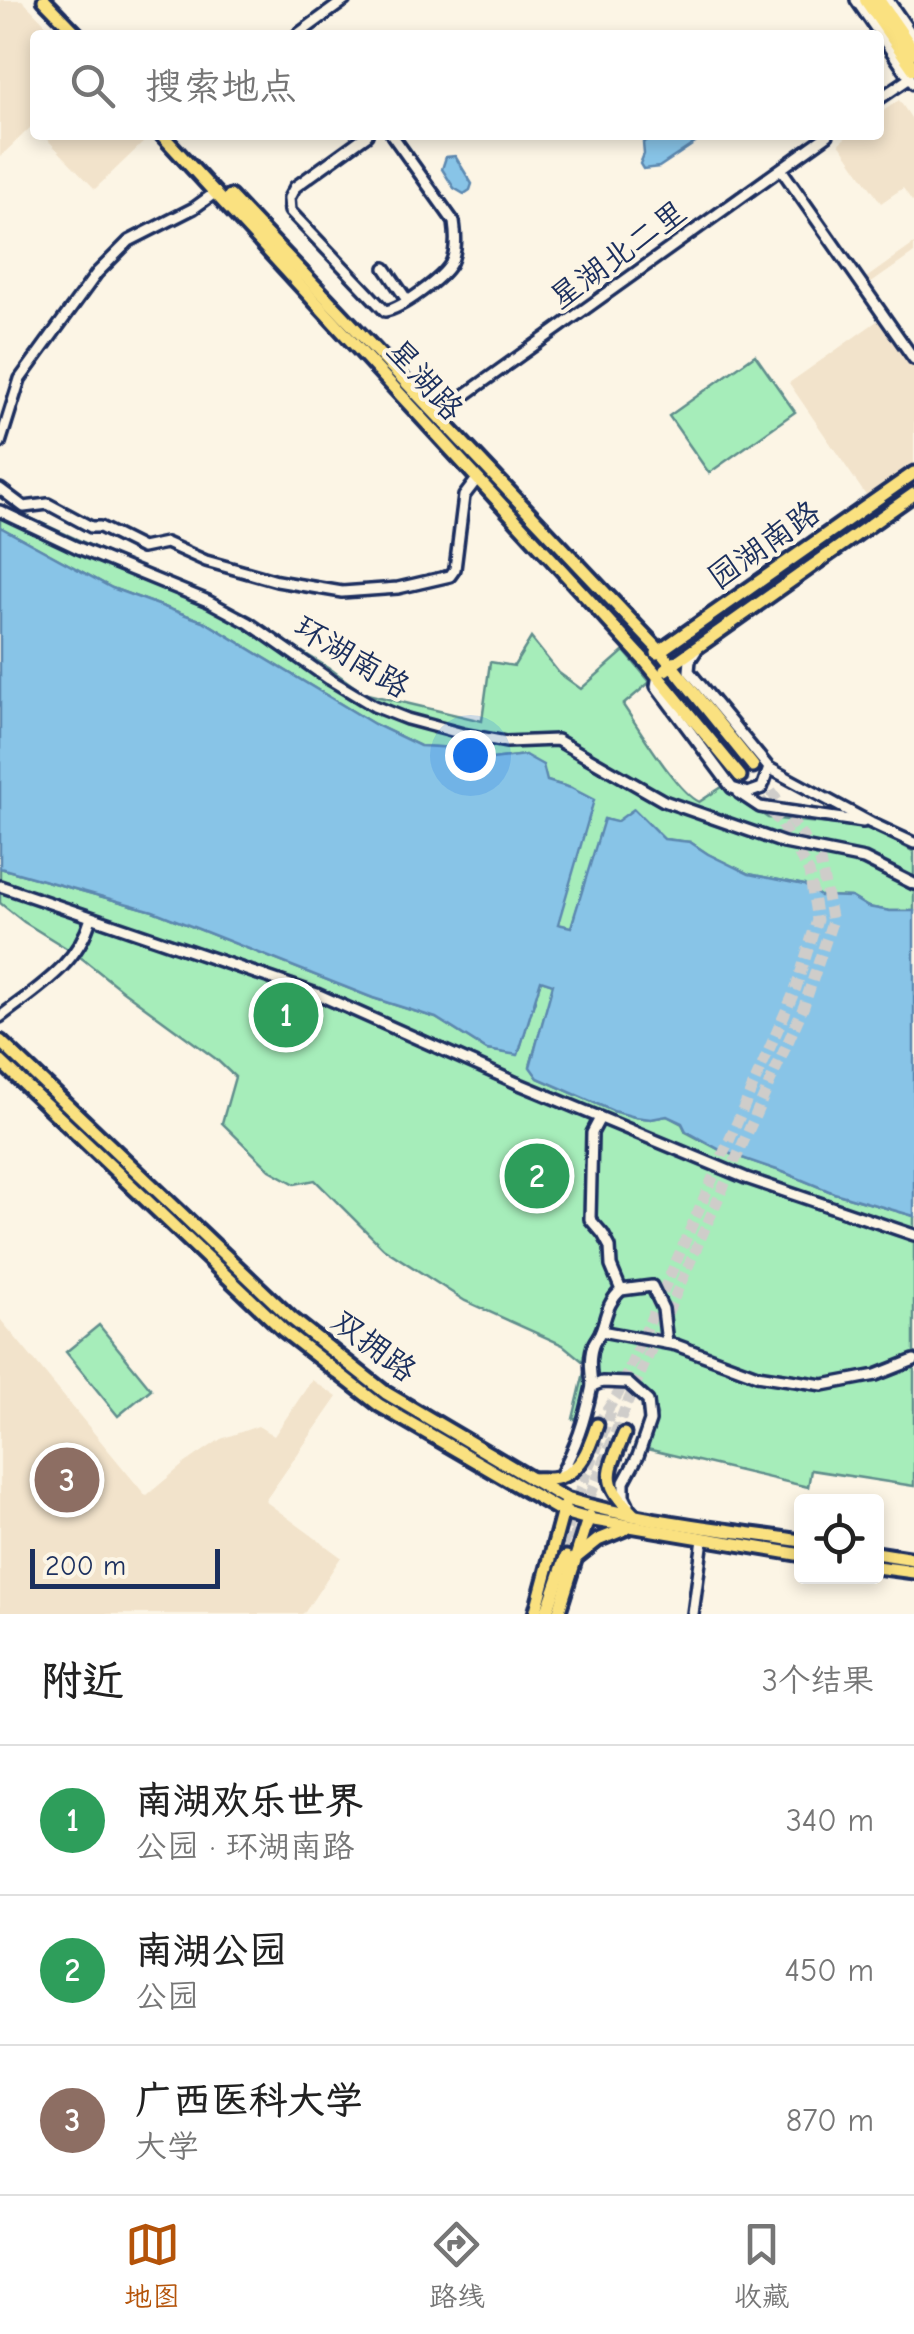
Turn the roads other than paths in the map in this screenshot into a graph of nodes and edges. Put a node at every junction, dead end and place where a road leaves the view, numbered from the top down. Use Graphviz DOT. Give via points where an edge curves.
graph roads {
  1 [pos="35,0"];
  2 [pos="44,0"];
  3 [pos="345,0"];
  4 [pos="856,0"];
  5 [pos="866,0"];
  6 [pos="878,0"];
  7 [pos="888,0"];
  8 [pos="63,30"];
  9 [pos="73,30"];
  10 [pos="304,30"];
  11 [pos="882,30"];
  12 [pos="884,32"];
  13 [pos="914,38"];
  14 [pos="905,56"];
  15 [pos="913,77"];
  16 [pos="884,96"];
  17 [pos="167,140"];
  18 [pos="177,140"];
  19 [pos="360,140"];
  20 [pos="396,140"];
  21 [pos="821,140"];
  22 [pos="781,168"];
  23 [pos="216,192"];
  24 [pos="384,268"];
  25 [pos="407,300"];
  26 [pos="914,359"];
  27 [pos="437,415"];
  28 [pos="0,443"];
  29 [pos="914,473"];
  30 [pos="477,479"];
  31 [pos="0,489"];
  32 [pos="914,494"];
  33 [pos="0,511"];
  34 [pos="698,647"];
  35 [pos="660,651"];
  36 [pos="646,662"];
  37 [pos="671,665"];
  38 [pos="658,676"];
  39 [pos="753,766"];
  40 [pos="768,768"];
  41 [pos="740,776"];
  42 [pos="732,788"];
  43 [pos="870,823"];
  44 [pos="914,843"];
  45 [pos="914,884"];
  46 [pos="0,886"];
  47 [pos="91,918"];
  48 [pos="0,1017"];
  49 [pos="0,1041"];
  50 [pos="0,1061"];
  51 [pos="600,1118"];
  52 [pos="914,1235"];
  53 [pos="621,1290"];
  54 [pos="602,1331"];
  55 [pos="667,1344"];
  56 [pos="914,1360"];
  57 [pos="592,1386"];
  58 [pos="597,1424"];
  59 [pos="624,1434"];
  60 [pos="530,1478"];
  61 [pos="559,1478"];
  62 [pos="533,1496"];
  63 [pos="565,1506"];
  64 [pos="590,1513"];
  65 [pos="632,1521"];
  66 [pos="556,1536"];
  67 [pos="704,1539"];
  68 [pos="794,1540"];
  69 [pos="794,1554"];
  70 [pos="884,1554"];
  71 [pos="567,1557"];
  72 [pos="914,1558"];
  73 [pos="884,1567"];
  74 [pos="914,1572"];
  75 [pos="541,1614"];
  76 [pos="558,1614"];
  77 [pos="693,1614"];
  1 -- 8 [label="main road"];
  2 -- 9 [label="main road"];
  3 -- 10 [label="street"];
  4 -- 11 [label="street"];
  5 -- 14 [label="highway"];
  6 -- 14 [label="highway"];
  7 -- 13 [label="street"];
  12 -- 14 [label="street"];
  14 -- 15 [label="highway"];
  15 -- 16 [label="street"];
  17 -- 23 [label="main road, 星湖路"];
  18 -- 27 [label="main road, 星湖路"];
  19 -- 25 [label="street" via="295,186 290,211 385,310"];
  20 -- 25 [label="street" via="454,222 456,237 450,266"];
  21 -- 22 [label="street, 星湖北二里"];
  22 -- 26 [label="street"];
  22 -- 27 [label="street, 星湖北二里"];
  23 -- 28 [label="street" via="129,241 96,273 20,379"];
  23 -- 30 [label="main road, 星湖路"];
  24 -- 25 [label="street"];
  27 -- 35 [label="main road, 星湖路"];
  29 -- 35 [label="main road, 园湖南路"];
  30 -- 31 [label="street" via="464,496 450,576 342,592 206,562 166,543 142,548 48,504 24,507"];
  30 -- 36 [label="main road, 星湖路"];
  32 -- 34 [label="main road, 园湖南路"];
  33 -- 45 [label="street, 环湖南路" via="208,601 374,706 477,737 557,740 664,801 784,843 864,859"];
  34 -- 37 [label="main road, 园湖南路"];
  34 -- 40 [label="street" via="690,671"];
  35 -- 36 [label="main road, 园湖南路"];
  35 -- 37 [label="main road, 星湖路"];
  36 -- 38 [label="main road, 星湖路"];
  37 -- 38 [label="main road, 园湖南路"];
  37 -- 39 [label="main road, 星湖路"];
  38 -- 41 [label="main road, 星湖路"];
  38 -- 42 [label="street" via="656,686"];
  40 -- 42 [label="street" via="762,788"];
  40 -- 43 [label="street"];
  42 -- 43 [label="street" via="760,807"];
  43 -- 44 [label="street"];
  46 -- 47 [label="street"];
  47 -- 48 [label="street" via="55,976"];
  47 -- 51 [label="street" via="317,994"];
  49 -- 60 [label="main road, 双拥路" via="291,1318 386,1393"];
  50 -- 62 [label="main road, 双拥路" via="283,1330 378,1405"];
  51 -- 52 [label="street" via="746,1178"];
  51 -- 53 [label="street" via="592,1133 590,1219 610,1248"];
  53 -- 54 [label="street" via="605,1312"];
  53 -- 55 [label="street" via="652,1286"];
  54 -- 55 [label="street"];
  54 -- 57 [label="street" via="590,1358"];
  55 -- 56 [label="street" via="757,1375 822,1385"];
  57 -- 61 [label="street" via="576,1448"];
  57 -- 65 [label="street" via="628,1383 648,1401 650,1421 624,1482"];
  58 -- 61 [label="main road" via="577,1467"];
  59 -- 65 [label="main road" via="609,1474"];
  60 -- 61 [label="main road"];
  60 -- 63 [label="main road, 双拥路"];
  62 -- 63 [label="main road, 双拥路"];
  62 -- 66 [label="main road"];
  63 -- 64 [label="main road, 双拥路"];
  63 -- 66 [label="main road"];
  64 -- 65 [label="main road, 双拥路"];
  64 -- 71 [label="main road"];
  65 -- 67 [label="main road, 双拥路"];
  65 -- 68 [label="main road, 双拥路"];
  65 -- 71 [label="main road"];
  66 -- 75 [label="main road"];
  67 -- 69 [label="main road, 双拥路"];
  67 -- 77 [label="street"];
  70 -- 72 [label="main road"];
  71 -- 75 [label="main road"];
  71 -- 76 [label="main road"];
  73 -- 74 [label="main road"];
}
